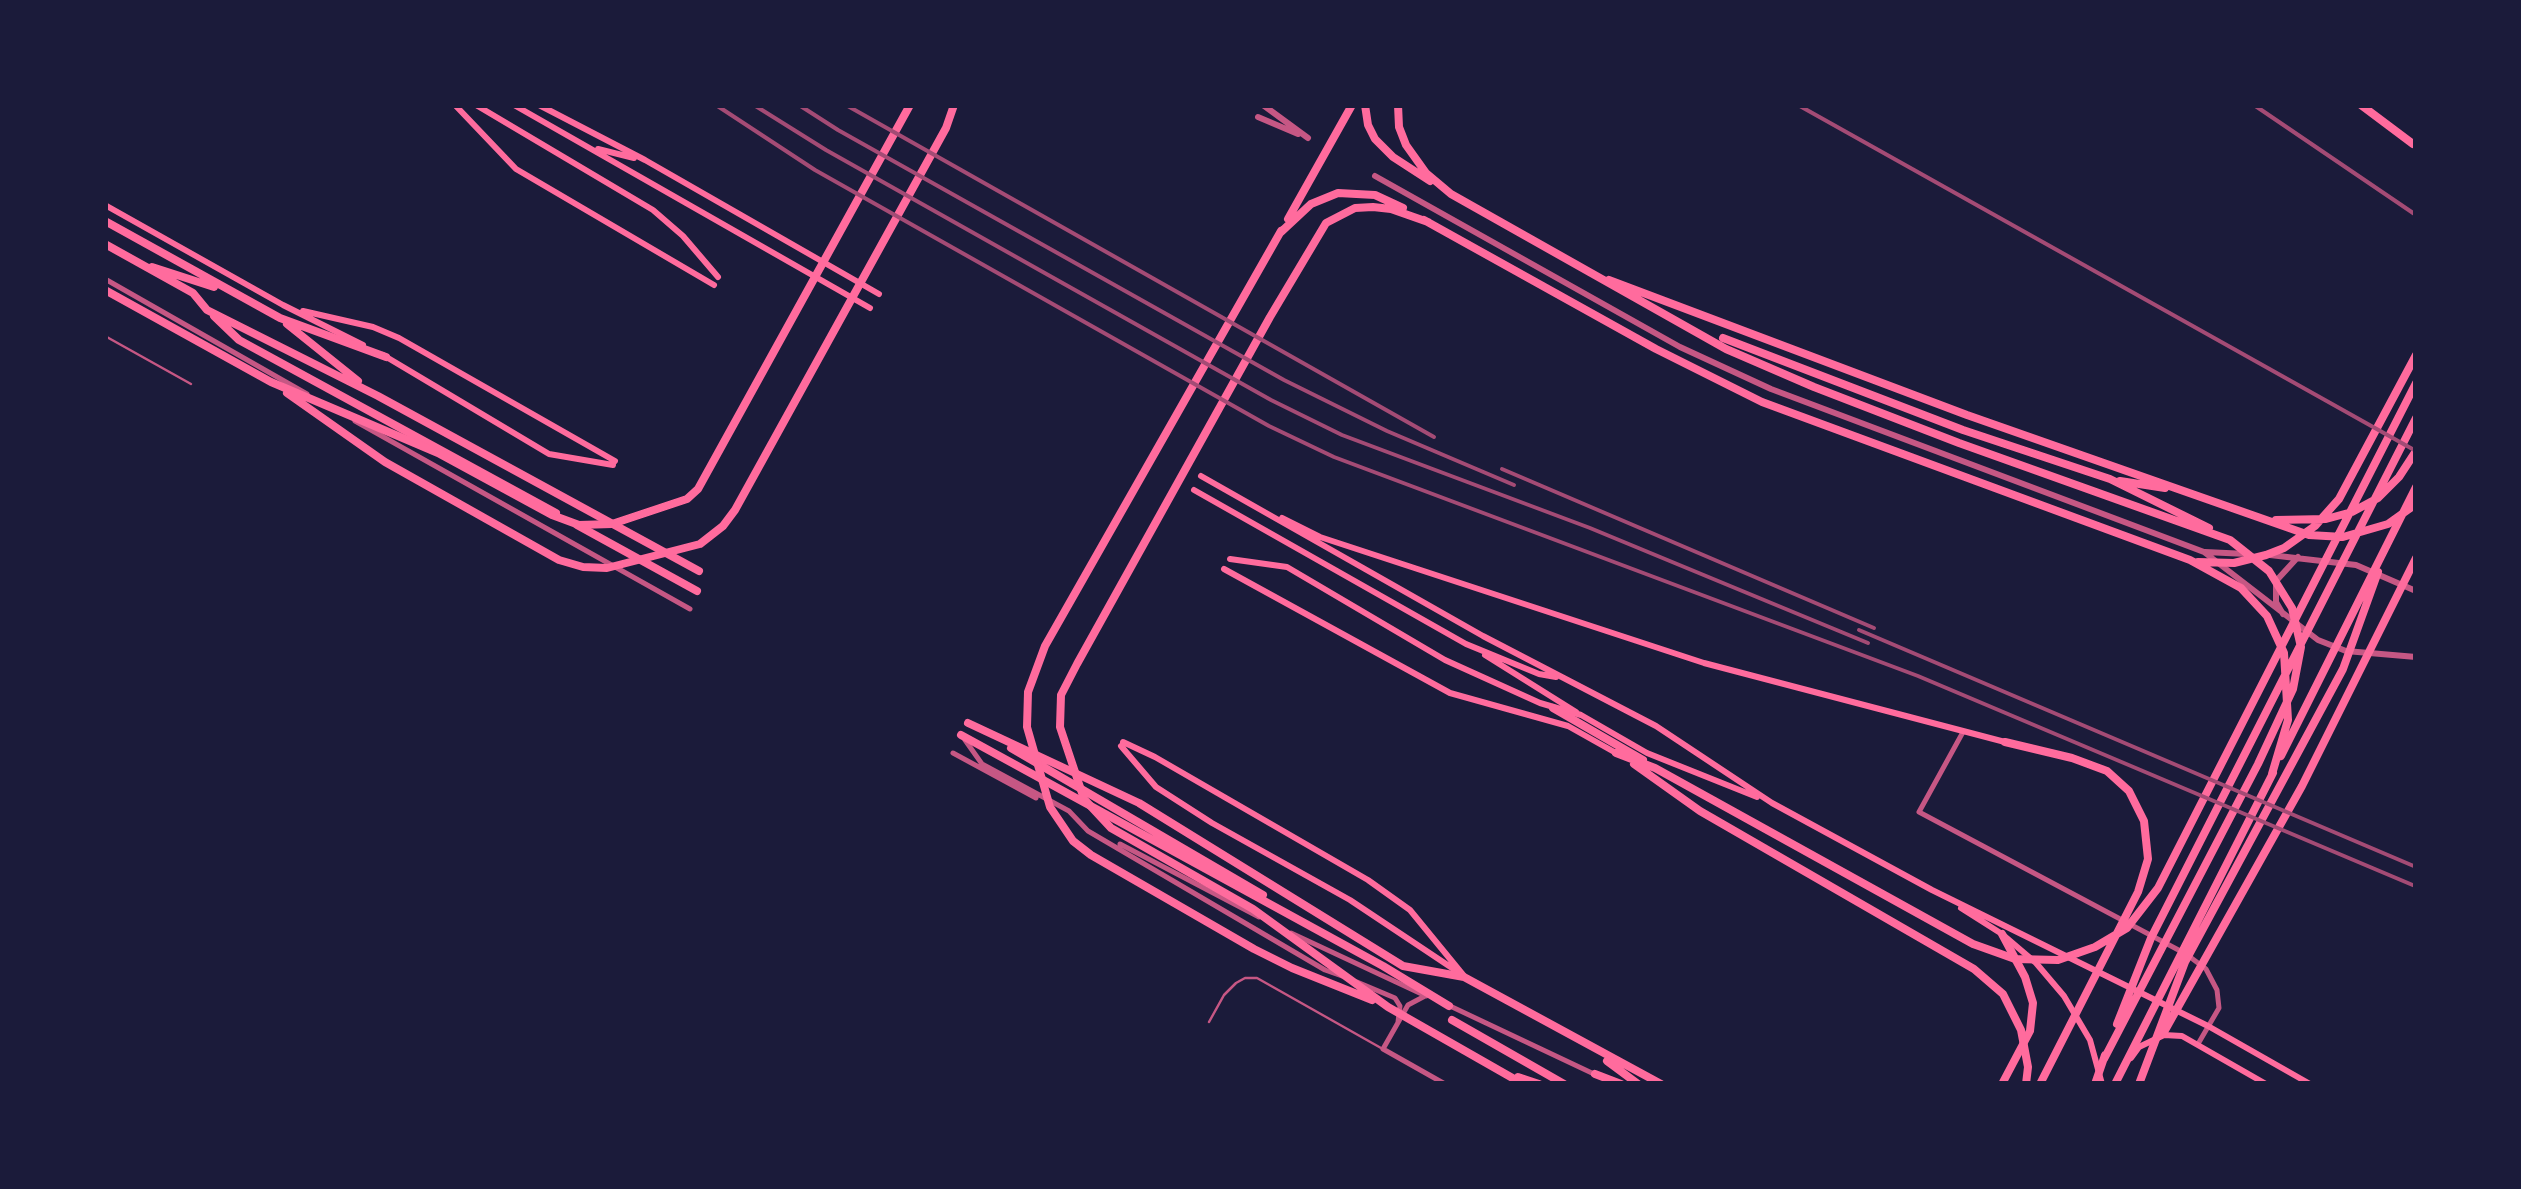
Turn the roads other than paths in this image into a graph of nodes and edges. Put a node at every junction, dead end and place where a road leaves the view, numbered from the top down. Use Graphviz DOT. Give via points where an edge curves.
graph roads {
  1 [pos="455,105"];
  2 [pos="476,105"];
  3 [pos="514,105"];
  4 [pos="539,105"];
  5 [pos="910,105"];
  6 [pos="954,105"];
  7 [pos="1263,105"];
  8 [pos="1352,105"];
  9 [pos="1366,105"];
  10 [pos="1398,105"];
  11 [pos="2361,105"];
  12 [pos="1258,117"];
  13 [pos="2414,145"];
  14 [pos="588,146"];
  15 [pos="645,160"];
  16 [pos="1375,176"];
  17 [pos="1451,194"];
  18 [pos="105,204"];
  19 [pos="105,220"];
  20 [pos="1428,222"];
  21 [pos="1281,232"];
  22 [pos="105,244"];
  23 [pos="128,258"];
  24 [pos="1576,267"];
  25 [pos="105,279"];
  26 [pos="105,290"];
  27 [pos="235,294"];
  28 [pos="880,294"];
  29 [pos="283,305"];
  30 [pos="870,308"];
  31 [pos="207,310"];
  32 [pos="280,318"];
  33 [pos="105,336"];
  34 [pos="1723,338"];
  35 [pos="2416,355"];
  36 [pos="386,357"];
  37 [pos="271,382"];
  38 [pos="2416,383"];
  39 [pos="191,384"];
  40 [pos="378,396"];
  41 [pos="2416,418"];
  42 [pos="2416,451"];
  43 [pos="1202,476"];
  44 [pos="2110,479"];
  45 [pos="2416,487"];
  46 [pos="1221,488"];
  47 [pos="1194,490"];
  48 [pos="2184,492"];
  49 [pos="2416,504"];
  50 [pos="2267,520"];
  51 [pos="2392,535"];
  52 [pos="2230,540"];
  53 [pos="2204,552"];
  54 [pos="2299,556"];
  55 [pos="2416,558"];
  56 [pos="1230,559"];
  57 [pos="2190,560"];
  58 [pos="1224,569"];
  59 [pos="699,571"];
  60 [pos="697,591"];
  61 [pos="2416,592"];
  62 [pos="690,609"];
  63 [pos="2286,618"];
  64 [pos="1466,644"];
  65 [pos="2415,656"];
  66 [pos="1567,679"];
  67 [pos="1553,708"];
  68 [pos="1581,715"];
  69 [pos="1963,732"];
  70 [pos="961,735"];
  71 [pos="2006,742"];
  72 [pos="952,753"];
  73 [pos="1616,753"];
  74 [pos="1655,768"];
  75 [pos="2272,774"];
  76 [pos="1036,798"];
  77 [pos="1772,803"];
  78 [pos="1120,844"];
  79 [pos="1932,890"];
  80 [pos="1263,895"];
  81 [pos="1289,932"];
  82 [pos="2002,934"];
  83 [pos="1281,945"];
  84 [pos="1464,976"];
  85 [pos="1425,996"];
  86 [pos="1448,1006"];
  87 [pos="1388,1007"];
  88 [pos="1452,1020"];
  89 [pos="1209,1022"];
  90 [pos="1398,1022"];
  91 [pos="2208,1026"];
  92 [pos="2198,1044"];
  93 [pos="1588,1046"];
  94 [pos="2154,1048"];
  95 [pos="1382,1049"];
  96 [pos="2104,1059"];
  97 [pos="1504,1073"];
  98 [pos="1595,1074"];
  99 [pos="1445,1084"];
  100 [pos="1523,1084"];
  101 [pos="1538,1084"];
  102 [pos="1564,1084"];
  103 [pos="1610,1084"];
  104 [pos="1621,1084"];
  105 [pos="1638,1084"];
  106 [pos="1661,1084"];
  107 [pos="2002,1084"];
  108 [pos="2026,1084"];
  109 [pos="2040,1084"];
  110 [pos="2098,1084"];
  111 [pos="2114,1084"];
  112 [pos="2138,1084"];
  113 [pos="2266,1084"];
  114 [pos="2310,1084"];
  1 -- 2 [label="main road" via="516,169 716,281 683,236 653,210"];
  3 -- 14 [label="main road"];
  4 -- 15 [label="main road"];
  5 -- 37 [label="main road" via="712,465 687,499 612,524 579,525 438,453"];
  6 -- 37 [label="main road" via="735,510 700,544 607,568 559,560 385,462"];
  7 -- 12 [label="street" via="1308,138"];
  8 -- 21 [label="main road"];
  9 -- 17 [label="main road" via="1368,125 1384,149"];
  10 -- 17 [label="main road" via="1399,127 1416,161"];
  11 -- 13 [label="main road"];
  14 -- 15 [label="main road"];
  14 -- 30 [label="main road"];
  15 -- 28 [label="main road"];
  16 -- 53 [label="street" via="1771,390"];
  17 -- 24 [label="main road"];
  18 -- 29 [label="main road"];
  19 -- 27 [label="main road"];
  20 -- 21 [label="main road" via="1387,199 1351,192 1311,204"];
  20 -- 57 [label="main road" via="1762,402"];
  20 -- 87 [label="main road" via="1372,207 1326,223 1077,664 1058,711 1075,776 1100,820 1253,910"];
  21 -- 87 [label="main road" via="1046,646 1028,692 1026,727 1050,806 1073,841 1254,949"];
  22 -- 23 [label="main road"];
  23 -- 27 [label="main road"];
  23 -- 31 [label="main road" via="192,294"];
  24 -- 48 [label="main road"];
  24 -- 52 [label="main road" via="1726,349 1814,387"];
  25 -- 62 [label="street"];
  26 -- 37 [label="main road"];
  27 -- 32 [label="main road"];
  29 -- 36 [label="main road"];
  29 -- 36 [label="main road" via="399,338 614,463 548,454"];
  31 -- 40 [label="main road"];
  31 -- 60 [label="main road" via="239,340"];
  32 -- 36 [label="main road"];
  32 -- 40 [label="main road"];
  33 -- 39 [label="lane"];
  34 -- 44 [label="main road"];
  35 -- 57 [label="main road" via="2338,499 2315,526 2266,555 2234,563"];
  38 -- 74 [label="main road" via="2158,888 2127,928 2094,947 2058,960 2015,959 1972,944"];
  40 -- 59 [label="main road"];
  41 -- 96 [label="main road" via="2151,938"];
  42 -- 50 [label="main road" via="2378,498 2352,512"];
  43 -- 46 [label="main road"];
  44 -- 48 [label="main road"];
  44 -- 52 [label="main road"];
  45 -- 51 [label="main road"];
  46 -- 66 [label="main road"];
  46 -- 69 [label="main road" via="1320,537 1704,662"];
  47 -- 64 [label="main road"];
  48 -- 50 [label="main road"];
  49 -- 50 [label="main road" via="2388,524 2343,537"];
  51 -- 75 [label="main road"];
  51 -- 94 [label="main road" via="2343,669 2185,962"];
  52 -- 96 [label="main road" via="2270,572 2292,608 2301,647 2293,689"];
  53 -- 54 [label="street"];
  53 -- 63 [label="street"];
  54 -- 61 [label="street" via="2356,566"];
  54 -- 63 [label="street" via="2276,582 2276,602"];
  55 -- 94 [label="main road" via="2302,786"];
  56 -- 67 [label="main road" via="1287,567 1445,660"];
  57 -- 75 [label="main road" via="2241,588 2267,616 2284,652 2288,720"];
  58 -- 73 [label="main road" via="1450,692 1568,726"];
  63 -- 65 [label="street" via="2346,650"];
  64 -- 66 [label="main road"];
  64 -- 68 [label="main road"];
  66 -- 77 [label="main road" via="1656,726"];
  67 -- 68 [label="main road"];
  67 -- 74 [label="main road"];
  68 -- 77 [label="main road" via="1647,753"];
  69 -- 71 [label="main road"];
  69 -- 91 [label="street" via="1920,812 2186,954 2206,969 2217,990 2219,1008"];
  70 -- 83 [label="street" via="982,764"];
  70 -- 86 [label="main road"];
  71 -- 109 [label="main road" via="2107,771 2129,792 2144,821 2148,858 2138,892"];
  72 -- 76 [label="street"];
  73 -- 74 [label="main road"];
  73 -- 108 [label="main road" via="1700,812 1974,969 2003,994 2022,1030"];
  75 -- 111 [label="main road"];
  77 -- 79 [label="main road"];
  78 -- 81 [label="street"];
  79 -- 82 [label="main road"];
  79 -- 91 [label="main road"];
  80 -- 84 [label="main road" via="968,723 1139,802 1403,966"];
  81 -- 83 [label="street"];
  81 -- 85 [label="street"];
  82 -- 107 [label="main road" via="2034,1003 2030,1030"];
  82 -- 110 [label="main road" via="2064,996 2090,1040"];
  83 -- 90 [label="street" via="1395,998"];
  84 -- 84 [label="main road" via="1350,900 1156,787 1122,744 1156,757 1368,880 1410,910"];
  84 -- 93 [label="main road"];
  85 -- 86 [label="street"];
  85 -- 90 [label="street" via="1408,1005"];
  86 -- 98 [label="street"];
  87 -- 97 [label="main road"];
  88 -- 102 [label="main road"];
  89 -- 95 [label="lane" via="1236,983 1257,978"];
  90 -- 95 [label="street"];
  91 -- 92 [label="street"];
  91 -- 114 [label="main road"];
  92 -- 111 [label="main road" via="2164,1036 2139,1047"];
  92 -- 113 [label="main road"];
  93 -- 105 [label="main road"];
  93 -- 106 [label="main road"];
  94 -- 112 [label="main road"];
  95 -- 99 [label="street"];
  96 -- 110 [label="main road"];
  97 -- 100 [label="main road"];
  97 -- 101 [label="main road"];
  98 -- 103 [label="main road"];
  98 -- 104 [label="main road"];
}
